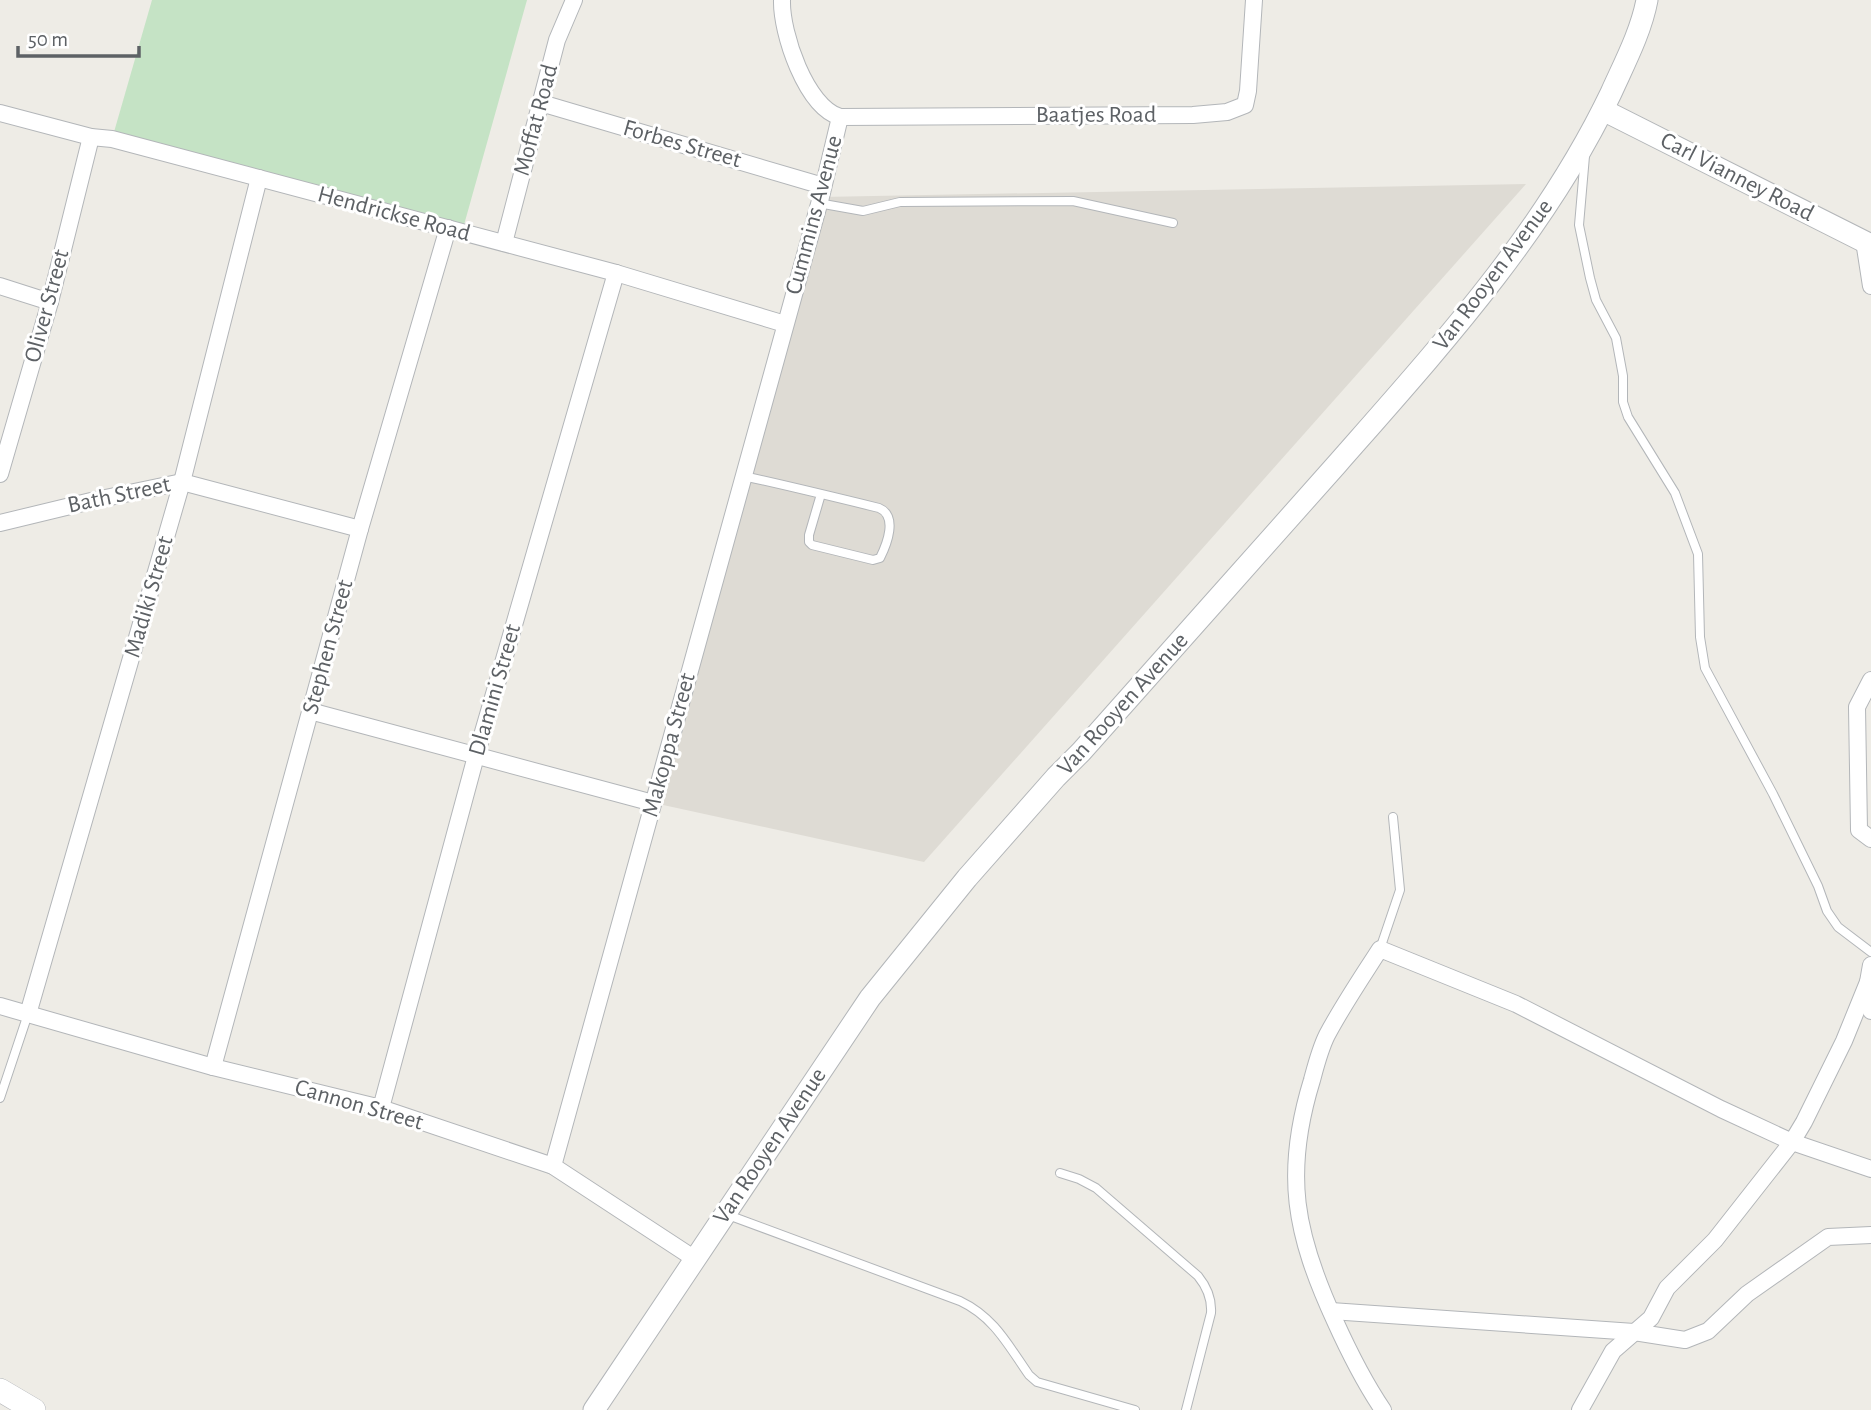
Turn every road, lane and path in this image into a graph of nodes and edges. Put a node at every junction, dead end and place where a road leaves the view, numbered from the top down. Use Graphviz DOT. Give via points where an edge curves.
graph roads {
  1 [pos="575,0"];
  2 [pos="782,0"];
  3 [pos="1254,0"];
  4 [pos="1647,0"];
  5 [pos="541,103"];
  6 [pos="1603,110"];
  7 [pos="0,113"];
  8 [pos="840,117"];
  9 [pos="91,137"];
  10 [pos="1587,140"];
  11 [pos="259,178"];
  12 [pos="823,186"];
  13 [pos="818,203"];
  14 [pos="1172,223"];
  15 [pos="447,228"];
  16 [pos="504,243"];
  17 [pos="1868,243"];
  18 [pos="616,273"];
  19 [pos="0,286"];
  20 [pos="1871,286"];
  21 [pos="50,302"];
  22 [pos="785,324"];
  23 [pos="0,474"];
  24 [pos="743,476"];
  25 [pos="182,482"];
  26 [pos="821,494"];
  27 [pos="0,523"];
  28 [pos="360,529"];
  29 [pos="1871,680"];
  30 [pos="310,711"];
  31 [pos="475,756"];
  32 [pos="653,803"];
  33 [pos="1393,817"];
  34 [pos="1871,839"];
  35 [pos="1380,949"];
  36 [pos="1871,951"];
  37 [pos="1871,965"];
  38 [pos="1868,982"];
  39 [pos="0,1006"];
  40 [pos="1871,1011"];
  41 [pos="29,1014"];
  42 [pos="213,1067"];
  43 [pos="0,1098"];
  44 [pos="381,1108"];
  45 [pos="1792,1142"];
  46 [pos="553,1166"];
  47 [pos="1871,1169"];
  48 [pos="1060,1172"];
  49 [pos="725,1214"];
  50 [pos="1871,1235"];
  51 [pos="695,1259"];
  52 [pos="1331,1311"];
  53 [pos="1634,1332"];
  54 [pos="0,1390"];
  55 [pos="34,1410"];
  56 [pos="594,1410"];
  57 [pos="1135,1410"];
  58 [pos="1186,1410"];
  59 [pos="1383,1410"];
  60 [pos="1580,1410"];
  1 -- 5 [label="street, Moffat Road" via="557,40"];
  2 -- 8 [label="street, Cummins Avenue" via="781,17 800,72 823,107"];
  3 -- 8 [label="street, Baatjes Road" via="1245,105 1227,112"];
  4 -- 6 [label="street, Van Rooyen Avenue"];
  5 -- 12 [label="street, Forbes Street"];
  5 -- 16 [label="street, Moffat Road"];
  6 -- 10 [label="street, Van Rooyen Avenue"];
  6 -- 17 [label="street, Carl Vianney Road"];
  7 -- 9 [label="street, Hendrickse Road"];
  8 -- 12 [label="street, Cummins Avenue"];
  9 -- 11 [label="street, Hendrickse Road"];
  9 -- 21 [label="street, Oliver Street"];
  10 -- 36 [label="lane" via="1579,225 1590,278 1616,338 1628,417 1675,494 1699,554 1705,668 1773,794 1828,911 1838,927"];
  10 -- 49 [label="street, Van Rooyen Avenue" via="1535,224 1436,351 907,950"];
  11 -- 15 [label="street, Hendrickse Road"];
  11 -- 25 [label="street, Madiki Street"];
  12 -- 13 [label="street, Cummins Avenue"];
  13 -- 14 [label="lane" via="863,211 900,202 1073,201"];
  13 -- 22 [label="street, Cummins Avenue"];
  15 -- 16 [label="street, Hendrickse Road"];
  15 -- 28 [label="street, Stephen Street"];
  16 -- 18 [label="street, Hendrickse Road"];
  17 -- 20 [label="street"];
  18 -- 22 [label="street, Hendrickse Road"];
  18 -- 31 [label="street, Dlamini Street"];
  19 -- 21 [label="street"];
  21 -- 23 [label="street, Oliver Street"];
  22 -- 24 [label="street, Makoppa Street"];
  24 -- 26 [label="lane"];
  24 -- 32 [label="street, Makoppa Street"];
  25 -- 27 [label="street, Bath Street"];
  25 -- 28 [label="street, Bath Street"];
  25 -- 41 [label="street, Madiki Street"];
  26 -- 26 [label="lane" via="884,510 890,524 880,558 811,545"];
  28 -- 30 [label="street, Stephen Street"];
  29 -- 34 [label="street" via="1857,707 1859,830"];
  30 -- 31 [label="street"];
  30 -- 42 [label="street, Stephen Street"];
  31 -- 32 [label="street"];
  31 -- 44 [label="street, Dlamini Street"];
  32 -- 46 [label="street, Makoppa Street"];
  33 -- 35 [label="lane" via="1400,890"];
  35 -- 45 [label="street" via="1516,1004"];
  35 -- 52 [label="street" via="1322,1048 1296,1147 1299,1218 1313,1271"];
  37 -- 38 [label="street"];
  38 -- 40 [label="street"];
  38 -- 45 [label="street" via="1844,1041"];
  39 -- 41 [label="street, Cannon Street"];
  41 -- 42 [label="street, Cannon Street"];
  41 -- 43 [label="lane"];
  42 -- 44 [label="street, Cannon Street"];
  44 -- 46 [label="street, Cannon Street"];
  45 -- 47 [label="street"];
  45 -- 53 [label="street" via="1715,1240 1667,1288 1651,1318"];
  46 -- 51 [label="street, Cannon Street"];
  48 -- 58 [label="lane" via="1096,1188 1206,1286 1211,1313"];
  49 -- 51 [label="street, Van Rooyen Avenue"];
  49 -- 57 [label="lane" via="977,1309 1037,1382"];
  50 -- 53 [label="street" via="1828,1237 1775,1272 1708,1331 1695,1337 1685,1340"];
  51 -- 56 [label="street, Van Rooyen Avenue"];
  52 -- 53 [label="street"];
  52 -- 59 [label="street"];
  53 -- 60 [label="street" via="1613,1351"];
  54 -- 55 [label="main road"];
}
